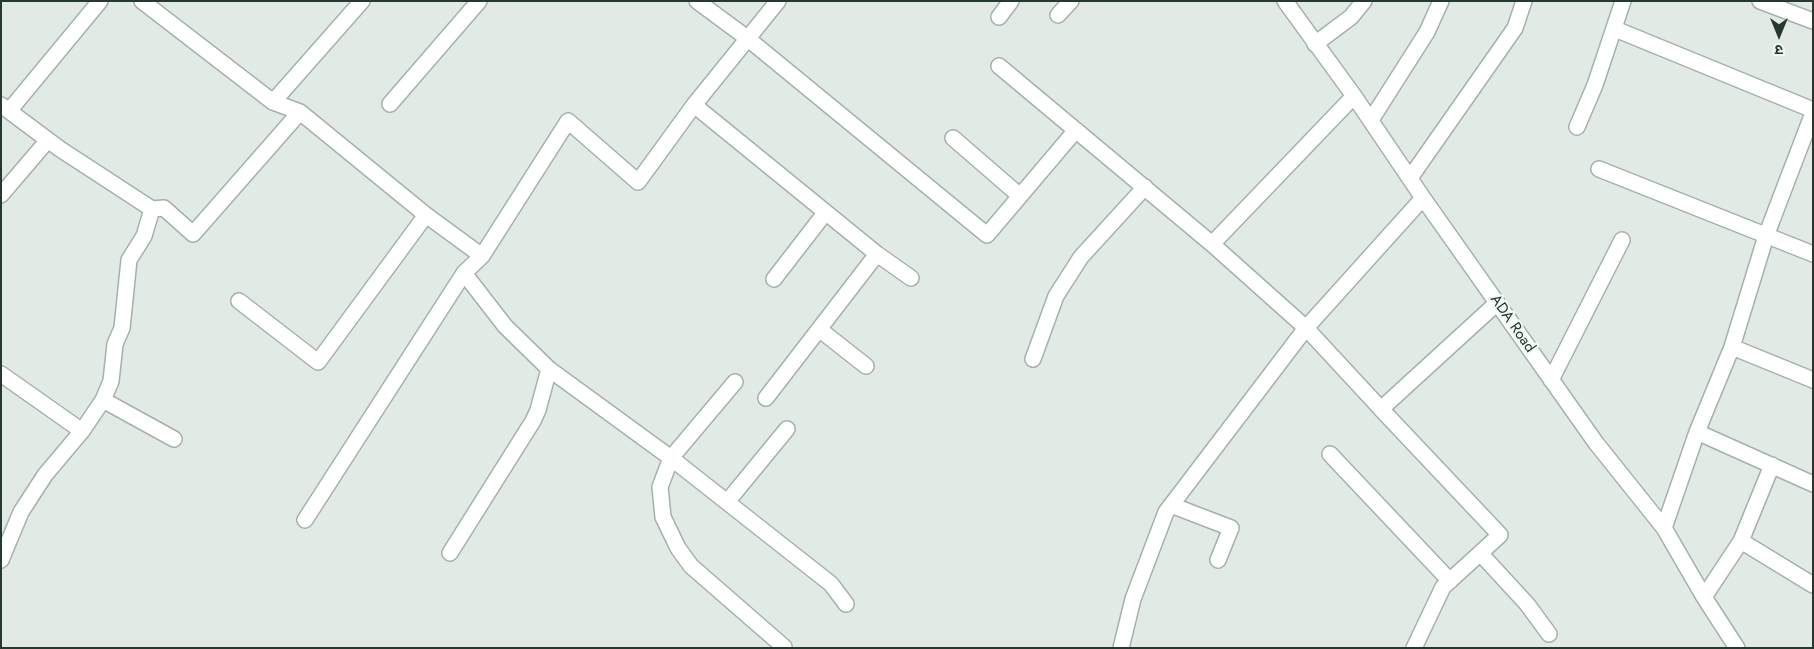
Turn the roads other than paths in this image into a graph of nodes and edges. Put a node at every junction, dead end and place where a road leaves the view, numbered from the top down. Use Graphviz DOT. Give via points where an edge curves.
graph roads {
  1 [pos="100,1"];
  2 [pos="142,1"];
  3 [pos="362,1"];
  4 [pos="479,1"];
  5 [pos="697,1"];
  6 [pos="778,1"];
  7 [pos="1011,1"];
  8 [pos="1070,1"];
  9 [pos="1285,1"];
  10 [pos="1364,1"];
  11 [pos="1441,1"];
  12 [pos="1524,1"];
  13 [pos="1623,1"];
  14 [pos="1760,1"];
  15 [pos="1058,15"];
  16 [pos="998,17"];
  17 [pos="1813,21"];
  18 [pos="1615,29"];
  19 [pos="747,38"];
  20 [pos="1315,44"];
  21 [pos="999,66"];
  22 [pos="1354,96"];
  23 [pos="273,102"];
  24 [pos="390,104"];
  25 [pos="694,105"];
  26 [pos="5,108"];
  27 [pos="300,112"];
  28 [pos="1813,112"];
  29 [pos="1371,120"];
  30 [pos="1577,127"];
  31 [pos="1076,130"];
  32 [pos="953,138"];
  33 [pos="48,140"];
  34 [pos="1599,168"];
  35 [pos="1410,178"];
  36 [pos="1145,187"];
  37 [pos="1,196"];
  38 [pos="1020,196"];
  39 [pos="1423,198"];
  40 [pos="152,208"];
  41 [pos="826,213"];
  42 [pos="426,215"];
  43 [pos="1766,236"];
  44 [pos="1622,240"];
  45 [pos="1212,244"];
  46 [pos="877,254"];
  47 [pos="1813,254"];
  48 [pos="482,256"];
  49 [pos="464,273"];
  50 [pos="911,278"];
  51 [pos="774,279"];
  52 [pos="239,301"];
  53 [pos="1496,303"];
  54 [pos="1306,328"];
  55 [pos="819,329"];
  56 [pos="1732,347"];
  57 [pos="1033,359"];
  58 [pos="866,366"];
  59 [pos="549,369"];
  60 [pos="1,374"];
  61 [pos="1552,380"];
  62 [pos="1813,380"];
  63 [pos="735,382"];
  64 [pos="766,398"];
  65 [pos="103,400"];
  66 [pos="1382,409"];
  67 [pos="787,429"];
  68 [pos="82,430"];
  69 [pos="1696,432"];
  70 [pos="174,439"];
  71 [pos="1330,454"];
  72 [pos="671,458"];
  73 [pos="1772,464"];
  74 [pos="1813,484"];
  75 [pos="727,502"];
  76 [pos="1171,506"];
  77 [pos="305,520"];
  78 [pos="1664,528"];
  79 [pos="1741,541"];
  80 [pos="450,553"];
  81 [pos="1480,553"];
  82 [pos="1,560"];
  83 [pos="1218,560"];
  84 [pos="1450,581"];
  85 [pos="1813,585"];
  86 [pos="1704,597"];
  87 [pos="846,604"];
  88 [pos="1549,634"];
  89 [pos="784,647"];
  90 [pos="1121,648"];
  91 [pos="1414,648"];
  92 [pos="1737,648"];
  1 -- 26 [label="street"];
  2 -- 23 [label="street"];
  3 -- 23 [label="street"];
  4 -- 24 [label="street"];
  5 -- 19 [label="street"];
  6 -- 19 [label="street"];
  7 -- 16 [label="street"];
  8 -- 15 [label="street"];
  9 -- 20 [label="street, ADA Road"];
  10 -- 20 [label="street" via="1352,17"];
  11 -- 29 [label="street" via="1428,32"];
  12 -- 35 [label="street" via="1515,28"];
  13 -- 18 [label="street"];
  14 -- 17 [label="street"];
  18 -- 28 [label="street"];
  18 -- 30 [label="street"];
  19 -- 25 [label="street"];
  19 -- 38 [label="street" via="987,236"];
  20 -- 22 [label="street, ADA Road"];
  21 -- 31 [label="street"];
  22 -- 29 [label="street, ADA Road"];
  22 -- 45 [label="street"];
  23 -- 27 [label="street"];
  25 -- 41 [label="street"];
  25 -- 48 [label="street" via="638,182 568,121"];
  26 -- 33 [label="street"];
  27 -- 40 [label="street" via="193,234 164,208"];
  27 -- 42 [label="street"];
  28 -- 43 [label="street"];
  29 -- 35 [label="street, ADA Road"];
  31 -- 36 [label="street"];
  31 -- 38 [label="street"];
  32 -- 38 [label="street"];
  33 -- 37 [label="street"];
  33 -- 40 [label="street"];
  34 -- 43 [label="street"];
  35 -- 39 [label="street, ADA Road"];
  36 -- 45 [label="street"];
  36 -- 57 [label="street" via="1080,256 1056,296"];
  39 -- 53 [label="street, ADA Road"];
  39 -- 54 [label="street"];
  40 -- 65 [label="street" via="144,236 129,260 122,328 115,344 111,381"];
  41 -- 46 [label="street"];
  41 -- 51 [label="street"];
  42 -- 48 [label="street"];
  42 -- 52 [label="street" via="318,362"];
  43 -- 47 [label="street"];
  43 -- 56 [label="street"];
  44 -- 61 [label="street"];
  45 -- 54 [label="street"];
  46 -- 50 [label="street"];
  46 -- 55 [label="street"];
  48 -- 49 [label="street"];
  49 -- 59 [label="street" via="505,326"];
  49 -- 77 [label="street"];
  53 -- 61 [label="street, ADA Road"];
  53 -- 66 [label="street"];
  54 -- 66 [label="street"];
  54 -- 76 [label="street"];
  55 -- 58 [label="street"];
  55 -- 64 [label="street"];
  56 -- 62 [label="street"];
  56 -- 69 [label="street"];
  59 -- 72 [label="street"];
  59 -- 80 [label="street" via="533,421"];
  60 -- 68 [label="street"];
  61 -- 78 [label="street, ADA Road" via="1596,443"];
  63 -- 72 [label="street"];
  65 -- 68 [label="street"];
  65 -- 70 [label="street"];
  66 -- 81 [label="street" via="1500,535"];
  67 -- 75 [label="street"];
  68 -- 82 [label="street" via="45,475 21,512"];
  69 -- 73 [label="street"];
  69 -- 78 [label="street"];
  71 -- 84 [label="street"];
  72 -- 75 [label="street"];
  72 -- 89 [label="street" via="660,487 663,517 678,548 691,566"];
  73 -- 74 [label="street"];
  73 -- 79 [label="street"];
  75 -- 87 [label="street" via="831,584"];
  76 -- 83 [label="street" via="1231,528"];
  76 -- 90 [label="street" via="1132,599"];
  78 -- 86 [label="street, ADA Road"];
  79 -- 85 [label="street"];
  79 -- 86 [label="street"];
  81 -- 84 [label="street"];
  81 -- 88 [label="street" via="1527,604"];
  84 -- 91 [label="street" via="1443,587"];
  86 -- 92 [label="street, ADA Road"];
}
